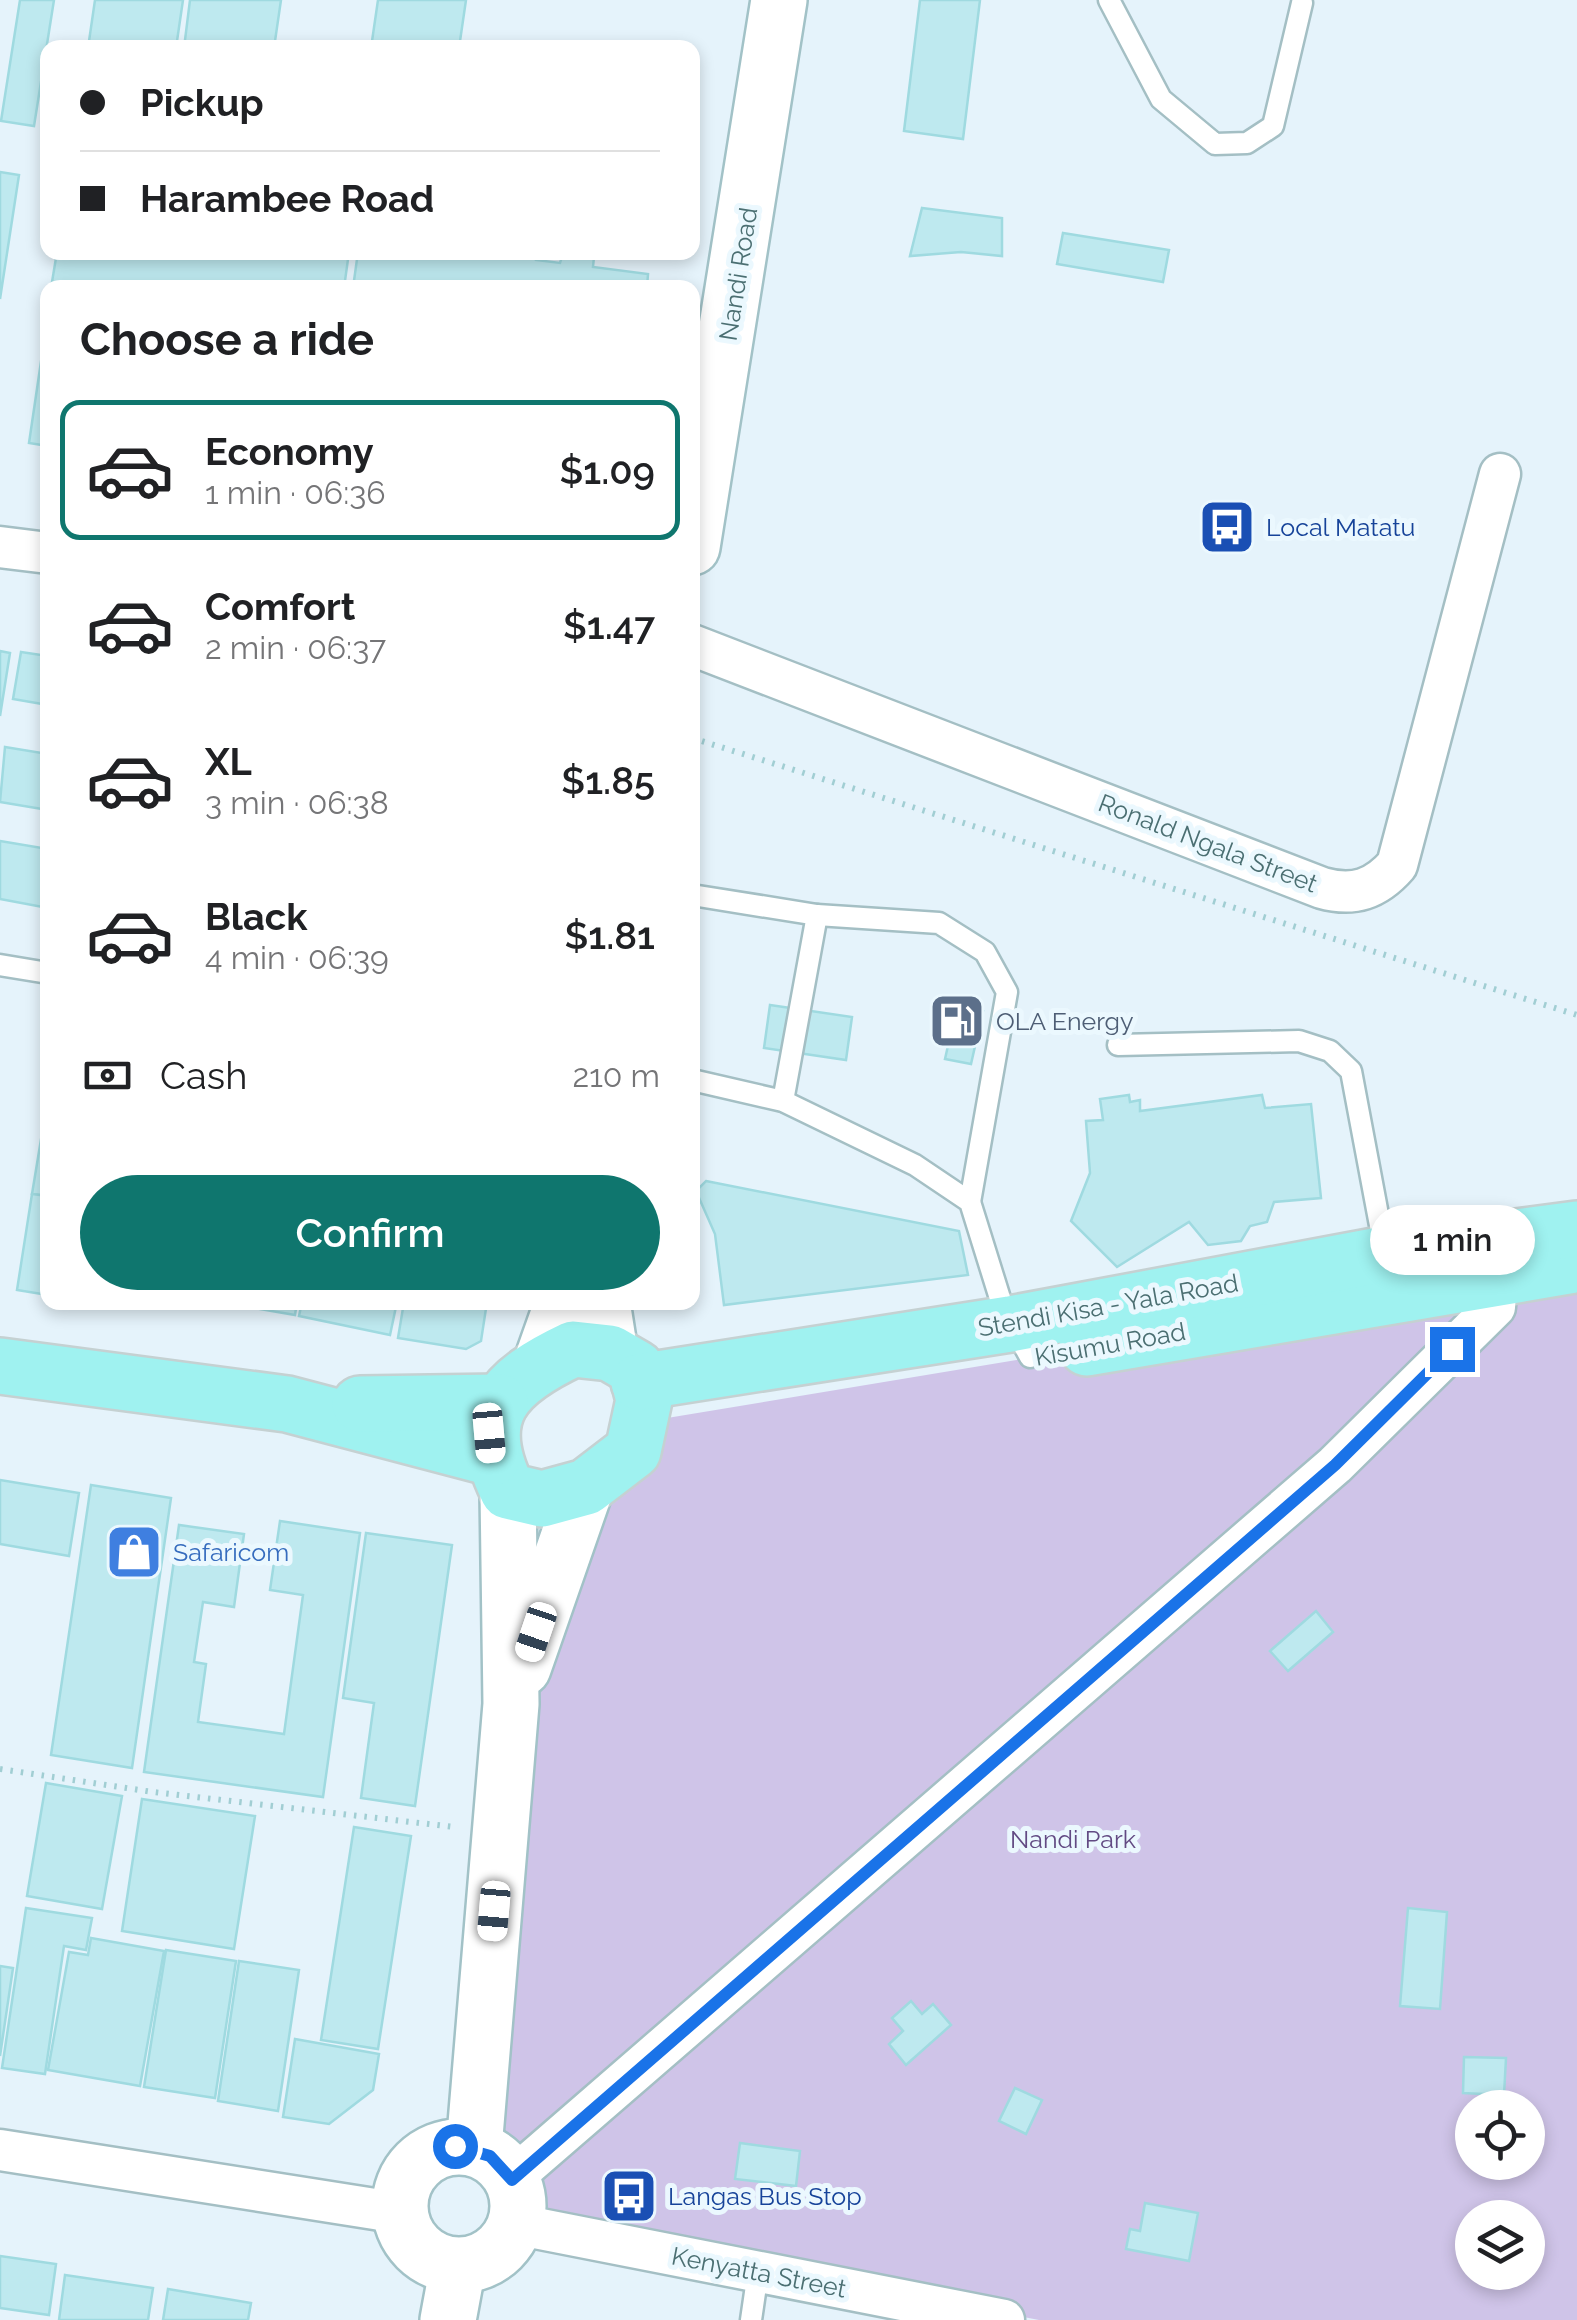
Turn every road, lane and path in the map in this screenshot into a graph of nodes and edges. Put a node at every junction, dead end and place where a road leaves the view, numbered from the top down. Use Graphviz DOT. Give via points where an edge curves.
graph roads {
  1 [pos="779,0"];
  2 [pos="1109,0"];
  3 [pos="1302,3"];
  4 [pos="1500,474"];
  5 [pos="700,479"];
  6 [pos="0,547"];
  7 [pos="40,552"];
  8 [pos="700,648"];
  9 [pos="700,741"];
  10 [pos="700,896"];
  11 [pos="817,915"];
  12 [pos="0,966"];
  13 [pos="40,972"];
  14 [pos="1577,1015"];
  15 [pos="1118,1045"];
  16 [pos="700,1082"];
  17 [pos="784,1101"];
  18 [pos="970,1202"];
  19 [pos="1577,1229"];
  20 [pos="1385,1254"];
  21 [pos="1577,1264"];
  22 [pos="1497,1278"];
  23 [pos="560,1310"];
  24 [pos="1020,1341"];
  25 [pos="540,1364"];
  26 [pos="623,1365"];
  27 [pos="0,1366"];
  28 [pos="500,1402"];
  29 [pos="287,1404"];
  30 [pos="500,1474"];
  31 [pos="586,1488"];
  32 [pos="511,1704"];
  33 [pos="0,1769"];
  34 [pos="500,1832"];
  35 [pos="0,2150"];
  36 [pos="500,2184"];
  37 [pos="400,2214"];
  38 [pos="458,2266"];
  39 [pos="758,2272"];
  40 [pos="448,2320"];
  41 [pos="751,2320"];
  42 [pos="1004,2320"];
  1 -- 5 [label="street, Nandi Road" via="719,316"];
  2 -- 3 [label="lane" via="1161,99 1215,144 1247,143 1273,126"];
  4 -- 8 [label="street, Ronald Ngala Street" via="1397,865 1383,882 1364,890 1322,888"];
  6 -- 7 [label="street"];
  9 -- 14 [label="path"];
  10 -- 11 [label="lane"];
  11 -- 17 [label="lane"];
  11 -- 18 [label="lane" via="939,923 985,952 1007,992"];
  12 -- 13 [label="lane"];
  15 -- 20 [label="lane" via="1299,1041 1330,1051 1351,1071"];
  16 -- 17 [label="lane"];
  17 -- 18 [label="lane" via="915,1165"];
  18 -- 24 [label="lane"];
  19 -- 20 [label="highway, Stendi Kisa - Yala Road"];
  20 -- 24 [label="highway, Stendi Kisa - Yala Road"];
  21 -- 22 [label="highway, Kisumu Road"];
  22 -- 24 [label="highway, Kisumu Road"];
  22 -- 36 [label="street" via="1495,1306 1335,1465"];
  23 -- 25 [label="street"];
  24 -- 26 [label="highway, Stendi Kisa - Yala Road"];
  25 -- 26 [label="highway" via="573,1349"];
  25 -- 28 [label="highway" via="518,1378"];
  26 -- 31 [label="highway" via="633,1451"];
  27 -- 29 [label="highway"];
  28 -- 29 [label="highway"];
  28 -- 30 [label="highway" via="489,1433"];
  29 -- 30 [label="highway"];
  30 -- 31 [label="highway" via="542,1499"];
  30 -- 32 [label="street"];
  31 -- 32 [label="street"];
  32 -- 34 [label="street"];
  33 -- 34 [label="path"];
  34 -- 36 [label="street"];
  35 -- 37 [label="street"];
  36 -- 37 [label="street" via="455,2146 420,2160 400,2194"];
  36 -- 38 [label="street" via="494,2254"];
  36 -- 39 [label="street, Kenyatta Street"];
  37 -- 38 [label="street" via="413,2245"];
  38 -- 40 [label="street"];
  39 -- 41 [label="lane"];
  39 -- 42 [label="street, Kenyatta Street"];
}
